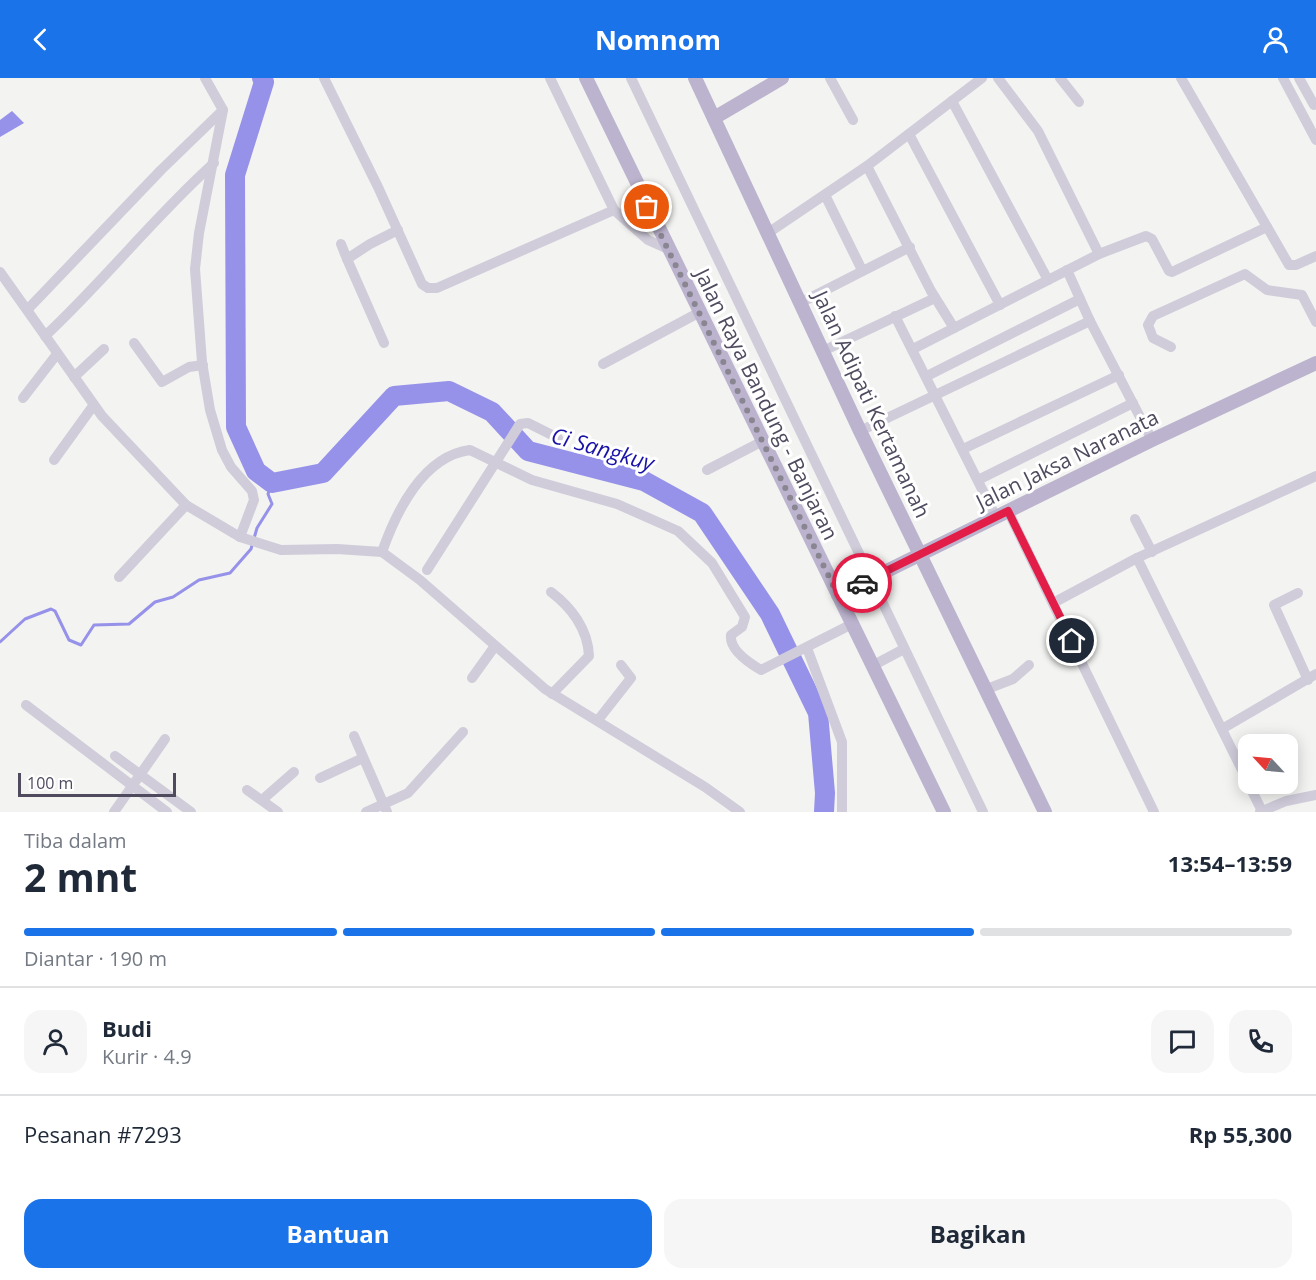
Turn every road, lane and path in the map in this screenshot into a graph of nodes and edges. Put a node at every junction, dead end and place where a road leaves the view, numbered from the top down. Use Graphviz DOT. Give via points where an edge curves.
graph roads {
  1 [pos="205,78"];
  2 [pos="324,78"];
  3 [pos="550,78"];
  4 [pos="586,78"];
  5 [pos="631,78"];
  6 [pos="695,78"];
  7 [pos="782,78"];
  8 [pos="830,78"];
  9 [pos="982,78"];
  10 [pos="998,78"];
  11 [pos="1060,78"];
  12 [pos="1181,78"];
  13 [pos="1283,78"];
  14 [pos="1299,78"];
  15 [pos="952,101"];
  16 [pos="1079,102"];
  17 [pos="1315,104"];
  18 [pos="223,110"];
  19 [pos="1303,116"];
  20 [pos="714,118"];
  21 [pos="853,120"];
  22 [pos="909,134"];
  23 [pos="1316,140"];
  24 [pos="214,163"];
  25 [pos="867,165"];
  26 [pos="825,195"];
  27 [pos="614,210"];
  28 [pos="1267,226"];
  29 [pos="398,230"];
  30 [pos="768,233"];
  31 [pos="340,244"];
  32 [pos="910,247"];
  33 [pos="668,249"];
  34 [pos="1099,254"];
  35 [pos="1316,255"];
  36 [pos="347,259"];
  37 [pos="862,270"];
  38 [pos="1067,270"];
  39 [pos="0,272"];
  40 [pos="1048,280"];
  41 [pos="935,298"];
  42 [pos="1080,298"];
  43 [pos="800,303"];
  44 [pos="1000,305"];
  45 [pos="27,309"];
  46 [pos="700,312"];
  47 [pos="895,316"];
  48 [pos="1090,321"];
  49 [pos="1316,322"];
  50 [pos="954,328"];
  51 [pos="45,336"];
  52 [pos="134,343"];
  53 [pos="384,343"];
  54 [pos="1171,347"];
  55 [pos="104,349"];
  56 [pos="912,349"];
  57 [pos="823,351"];
  58 [pos="57,354"];
  59 [pos="1316,363"];
  60 [pos="603,364"];
  61 [pos="203,365"];
  62 [pos="1119,375"];
  63 [pos="927,376"];
  64 [pos="74,377"];
  65 [pos="936,394"];
  66 [pos="23,398"];
  67 [pos="1133,403"];
  68 [pos="93,406"];
  69 [pos="860,431"];
  70 [pos="558,438"];
  71 [pos="1152,440"];
  72 [pos="763,441"];
  73 [pos="963,449"];
  74 [pos="498,457"];
  75 [pos="54,460"];
  76 [pos="707,470"];
  77 [pos="1315,478"];
  78 [pos="978,480"];
  79 [pos="186,506"];
  80 [pos="1002,514"];
  81 [pos="1136,519"];
  82 [pos="248,539"];
  83 [pos="382,552"];
  84 [pos="1152,552"];
  85 [pos="920,554"];
  86 [pos="1137,558"];
  87 [pos="427,570"];
  88 [pos="119,577"];
  89 [pos="871,579"];
  90 [pos="551,592"];
  91 [pos="1298,593"];
  92 [pos="838,595"];
  93 [pos="1055,602"];
  94 [pos="852,624"];
  95 [pos="495,646"];
  96 [pos="807,648"];
  97 [pos="904,649"];
  98 [pos="621,665"];
  99 [pos="1029,665"];
  100 [pos="872,666"];
  101 [pos="1312,677"];
  102 [pos="472,678"];
  103 [pos="987,689"];
  104 [pos="552,693"];
  105 [pos="26,705"];
  106 [pos="597,720"];
  107 [pos="1222,729"];
  108 [pos="463,732"];
  109 [pos="354,736"];
  110 [pos="165,740"];
  111 [pos="115,756"];
  112 [pos="363,758"];
  113 [pos="1238,762"];
  114 [pos="294,772"];
  115 [pos="140,775"];
  116 [pos="320,778"];
  117 [pos="132,787"];
  118 [pos="247,790"];
  119 [pos="1253,794"];
  120 [pos="1316,795"];
  121 [pos="262,800"];
  122 [pos="385,808"];
  123 [pos="114,812"];
  124 [pos="167,812"];
  125 [pos="191,812"];
  126 [pos="278,812"];
  127 [pos="366,812"];
  128 [pos="740,812"];
  129 [pos="842,812"];
  130 [pos="944,812"];
  131 [pos="983,812"];
  132 [pos="1045,812"];
  133 [pos="1154,812"];
  134 [pos="1261,812"];
  1 -- 18 [label="street"];
  2 -- 29 [label="street"];
  3 -- 27 [label="street"];
  4 -- 33 [label="main road, Jalan Raya Bandung - Banjaran"];
  5 -- 89 [label="street"];
  6 -- 20 [label="main road, Jalan Adipati Kertamanah"];
  7 -- 20 [label="main road"];
  8 -- 21 [label="street"];
  9 -- 15 [label="street"];
  10 -- 34 [label="street" via="1038,131"];
  11 -- 16 [label="street"];
  12 -- 28 [label="street"];
  13 -- 19 [label="street"];
  14 -- 17 [label="street"];
  15 -- 22 [label="street"];
  15 -- 40 [label="street"];
  17 -- 19 [label="street"];
  18 -- 24 [label="street"];
  18 -- 45 [label="street"];
  19 -- 23 [label="street"];
  20 -- 30 [label="main road, Jalan Adipati Kertamanah"];
  22 -- 25 [label="street"];
  22 -- 44 [label="street"];
  24 -- 51 [label="street"];
  24 -- 61 [label="street" via="195,269"];
  25 -- 26 [label="street"];
  25 -- 32 [label="street"];
  26 -- 30 [label="street"];
  26 -- 37 [label="street"];
  27 -- 29 [label="street" via="437,288 422,284"];
  27 -- 33 [label="street" via="648,240"];
  28 -- 34 [label="street" via="1172,272 1146,236"];
  28 -- 35 [label="street" via="1289,265"];
  29 -- 36 [label="street"];
  30 -- 43 [label="main road, Jalan Adipati Kertamanah"];
  31 -- 36 [label="street"];
  32 -- 37 [label="street"];
  32 -- 41 [label="street"];
  33 -- 46 [label="main road, Jalan Raya Bandung - Banjaran"];
  34 -- 38 [label="street"];
  36 -- 53 [label="street"];
  37 -- 43 [label="street"];
  38 -- 40 [label="street"];
  38 -- 42 [label="street"];
  39 -- 45 [label="street"];
  40 -- 44 [label="street"];
  41 -- 47 [label="street"];
  41 -- 50 [label="street"];
  42 -- 48 [label="street"];
  42 -- 63 [label="street"];
  43 -- 57 [label="main road, Jalan Adipati Kertamanah"];
  44 -- 50 [label="street"];
  45 -- 51 [label="street"];
  46 -- 60 [label="street"];
  46 -- 72 [label="main road, Jalan Raya Bandung - Banjaran"];
  47 -- 56 [label="street"];
  47 -- 57 [label="street"];
  48 -- 62 [label="street"];
  48 -- 65 [label="street"];
  49 -- 54 [label="street" via="1302,295 1263,289 1245,274 1153,316 1148,325 1153,338"];
  50 -- 56 [label="street"];
  51 -- 58 [label="street"];
  52 -- 61 [label="street" via="162,382 189,367"];
  55 -- 64 [label="street"];
  56 -- 63 [label="street"];
  57 -- 69 [label="main road, Jalan Adipati Kertamanah"];
  58 -- 64 [label="street"];
  58 -- 66 [label="street"];
  59 -- 71 [label="main road, Jalan Jaksa Naranata"];
  61 -- 82 [label="street" via="222,450 252,491"];
  62 -- 67 [label="street"];
  62 -- 73 [label="street"];
  63 -- 65 [label="street"];
  64 -- 68 [label="street"];
  65 -- 69 [label="street"];
  65 -- 73 [label="street"];
  67 -- 71 [label="street"];
  67 -- 78 [label="street"];
  68 -- 75 [label="street"];
  68 -- 79 [label="street"];
  69 -- 85 [label="main road, Jalan Adipati Kertamanah"];
  70 -- 74 [label="street" via="528,423 520,424"];
  71 -- 80 [label="main road, Jalan Jaksa Naranata"];
  72 -- 76 [label="street"];
  72 -- 92 [label="main road, Jalan Raya Bandung - Banjaran"];
  73 -- 78 [label="street"];
  74 -- 83 [label="street" via="470,450 438,464 408,497"];
  74 -- 87 [label="street"];
  74 -- 96 [label="street" via="532,480 635,511 678,531 712,563 745,617 742,627 731,635 733,647 757,668 765,670"];
  77 -- 84 [label="street"];
  78 -- 80 [label="street"];
  79 -- 82 [label="street"];
  79 -- 88 [label="street"];
  80 -- 85 [label="main road, Jalan Jaksa Naranata"];
  80 -- 93 [label="street"];
  81 -- 84 [label="street"];
  82 -- 83 [label="street" via="281,550"];
  83 -- 95 [label="street"];
  84 -- 86 [label="street"];
  85 -- 89 [label="main road, Jalan Jaksa Naranata"];
  85 -- 103 [label="main road, Jalan Adipati Kertamanah"];
  86 -- 93 [label="street"];
  86 -- 107 [label="street"];
  89 -- 92 [label="main road, Jalan Jaksa Naranata"];
  89 -- 97 [label="street"];
  90 -- 104 [label="street" via="575,613 589,648 584,664"];
  91 -- 101 [label="street" via="1274,605"];
  92 -- 94 [label="main road, Jalan Raya Bandung - Banjaran"];
  93 -- 133 [label="street"];
  94 -- 96 [label="street"];
  94 -- 100 [label="main road, Jalan Raya Bandung - Banjaran"];
  95 -- 102 [label="street"];
  95 -- 104 [label="street"];
  96 -- 129 [label="street" via="842,742"];
  97 -- 100 [label="street"];
  97 -- 131 [label="street"];
  98 -- 106 [label="street" via="631,678"];
  99 -- 103 [label="street" via="1013,679"];
  100 -- 130 [label="main road, Jalan Raya Bandung - Banjaran"];
  101 -- 107 [label="street"];
  103 -- 132 [label="main road, Jalan Adipati Kertamanah"];
  104 -- 106 [label="street"];
  105 -- 117 [label="street"];
  106 -- 128 [label="street"];
  107 -- 113 [label="street"];
  108 -- 122 [label="street" via="418,784"];
  109 -- 112 [label="street"];
  110 -- 115 [label="street"];
  111 -- 115 [label="street"];
  112 -- 116 [label="street"];
  112 -- 122 [label="street"];
  114 -- 121 [label="street"];
  115 -- 117 [label="street"];
  115 -- 125 [label="street"];
  117 -- 123 [label="street"];
  117 -- 124 [label="street"];
  118 -- 121 [label="street"];
  119 -- 134 [label="street"];
  120 -- 134 [label="street" via="1286,801"];
  121 -- 126 [label="street"];
  122 -- 127 [label="street"];
}
